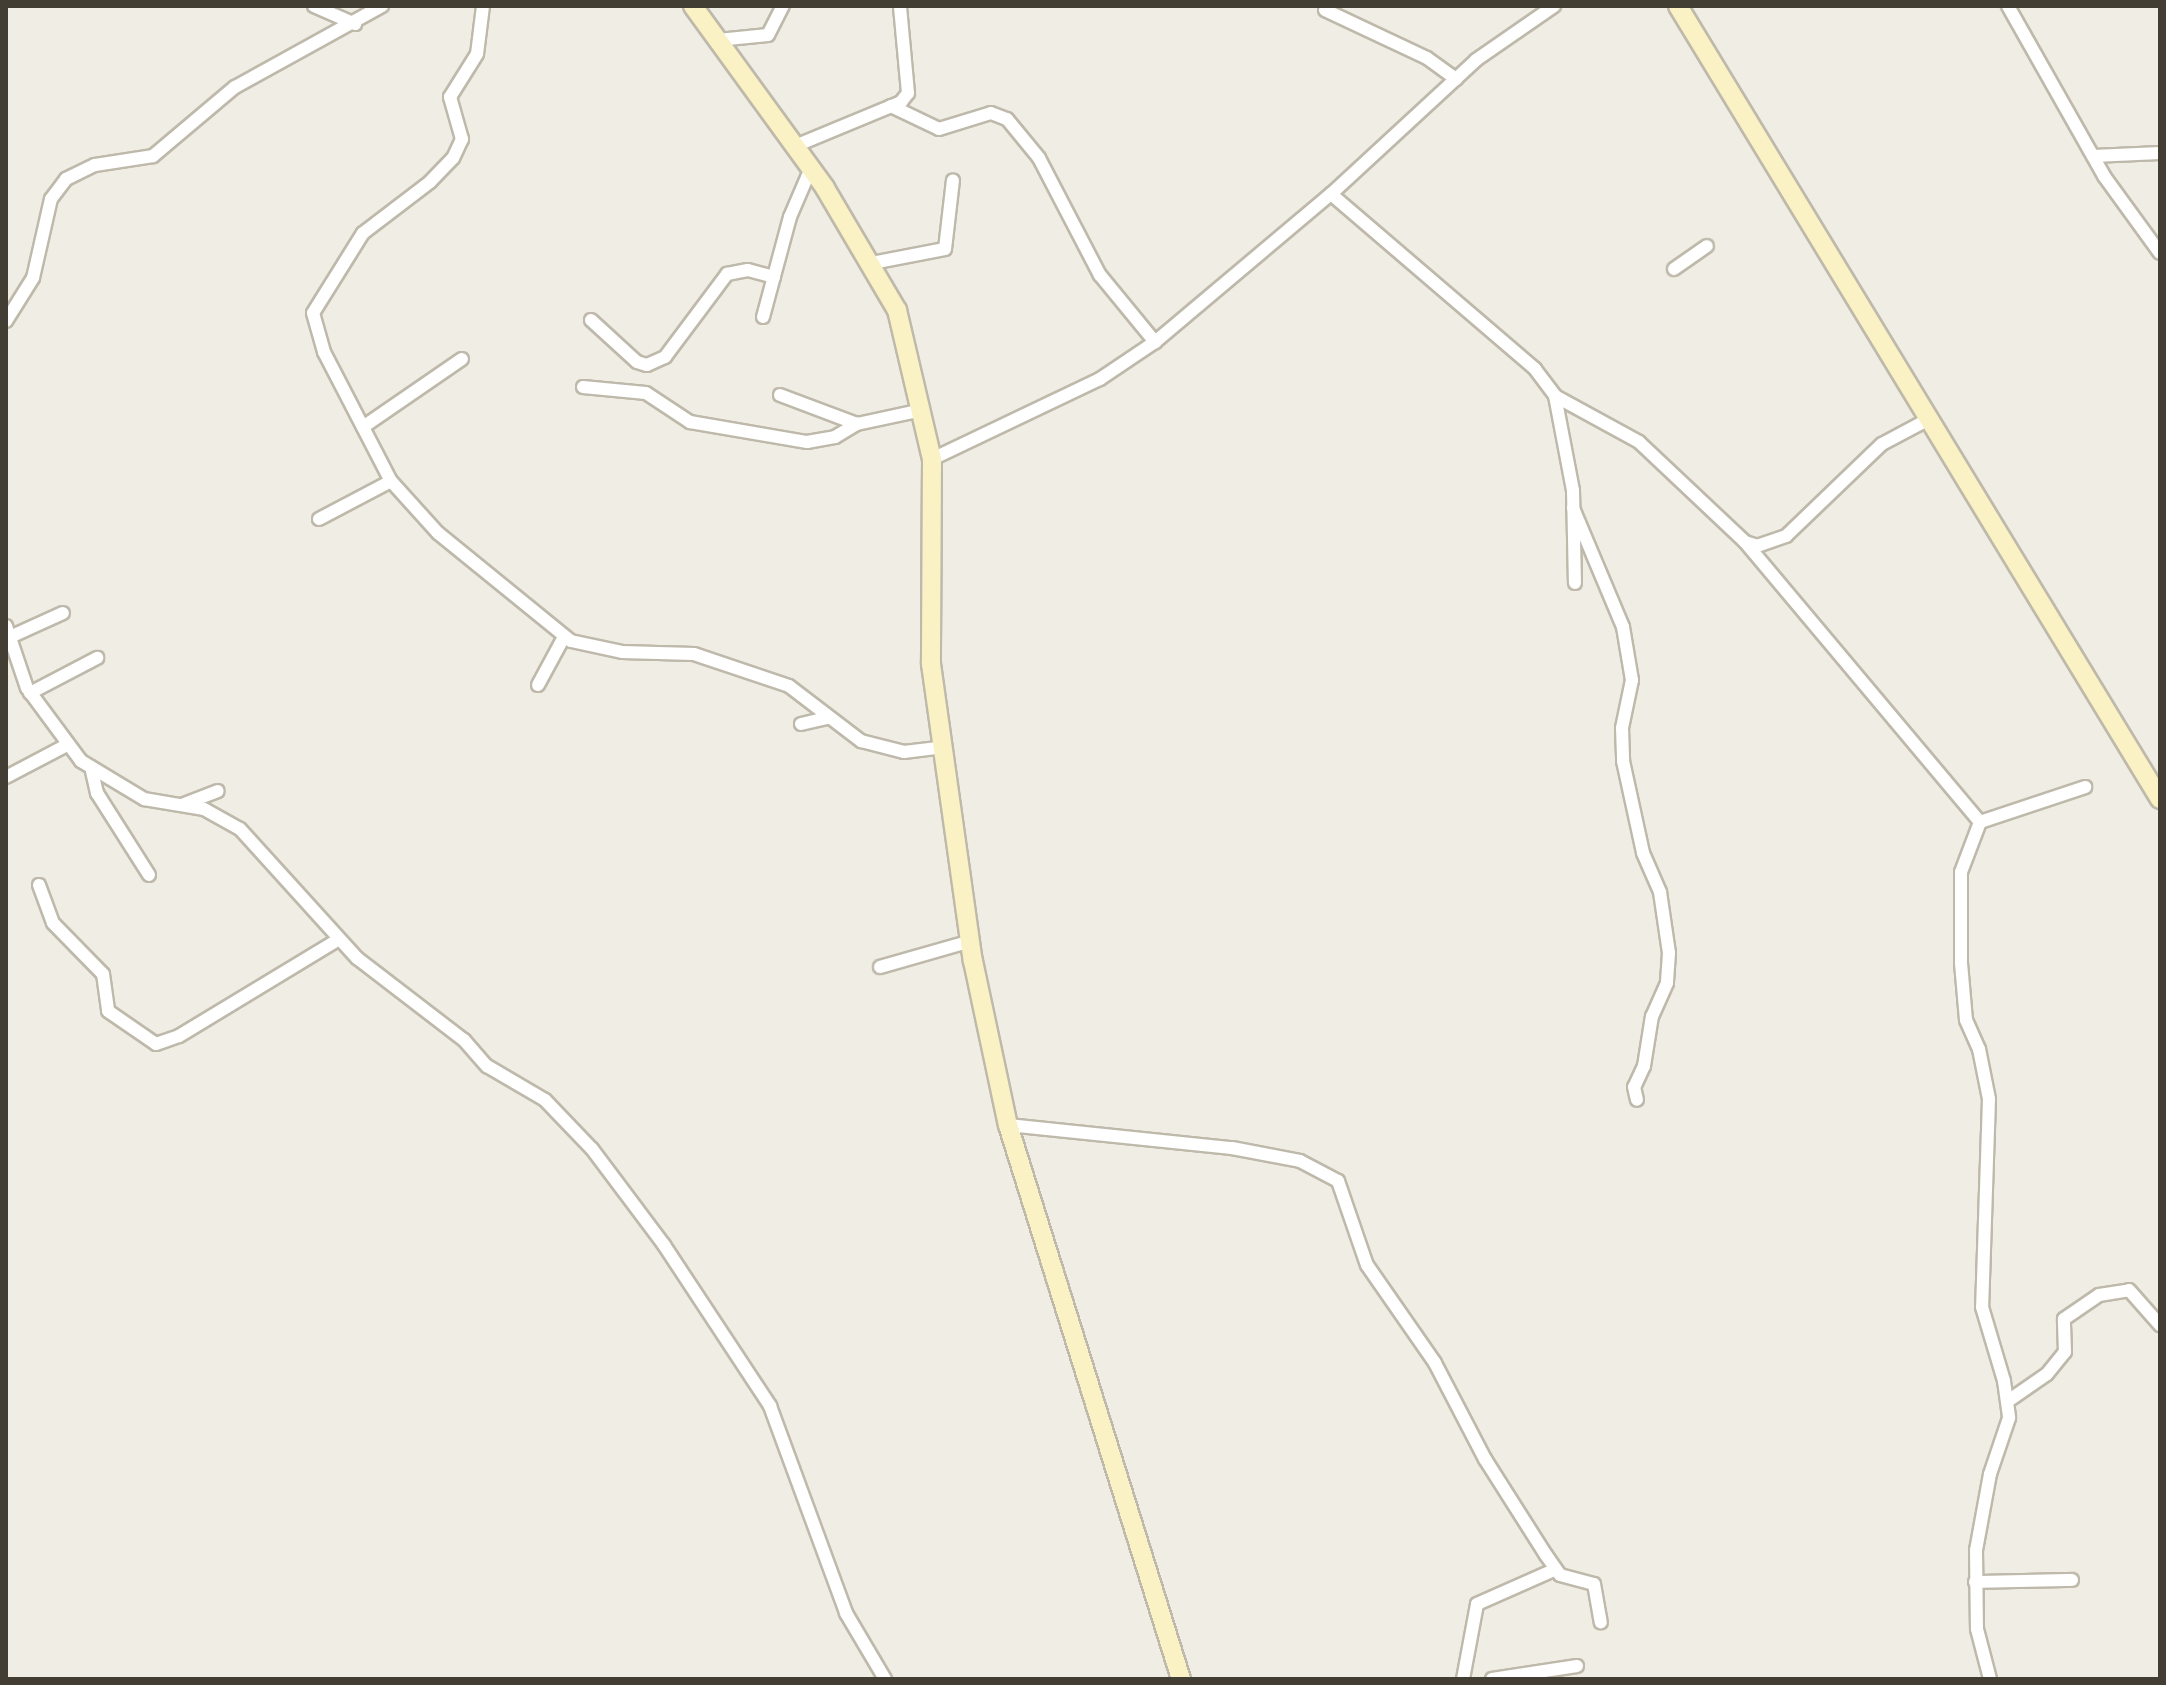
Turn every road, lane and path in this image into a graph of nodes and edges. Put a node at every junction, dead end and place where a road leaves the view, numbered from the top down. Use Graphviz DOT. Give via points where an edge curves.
graph roads {
  1 [pos="314,6"];
  2 [pos="382,6"];
  3 [pos="483,6"];
  4 [pos="693,6"];
  5 [pos="783,6"];
  6 [pos="900,6"];
  7 [pos="1553,6"];
  8 [pos="1678,6"];
  9 [pos="2008,6"];
  10 [pos="1325,10"];
  11 [pos="355,24"];
  12 [pos="718,40"];
  13 [pos="1456,79"];
  14 [pos="891,106"];
  15 [pos="795,146"];
  16 [pos="2160,153"];
  17 [pos="2093,156"];
  18 [pos="811,168"];
  19 [pos="953,180"];
  20 [pos="1331,194"];
  21 [pos="1707,246"];
  22 [pos="2160,253"];
  23 [pos="872,263"];
  24 [pos="1674,269"];
  25 [pos="774,277"];
  26 [pos="6,296"];
  27 [pos="22,299"];
  28 [pos="763,317"];
  29 [pos="591,320"];
  30 [pos="6,321"];
  31 [pos="1155,342"];
  32 [pos="462,359"];
  33 [pos="583,387"];
  34 [pos="780,395"];
  35 [pos="1555,396"];
  36 [pos="922,410"];
  37 [pos="1929,419"];
  38 [pos="857,424"];
  39 [pos="363,427"];
  40 [pos="932,459"];
  41 [pos="391,481"];
  42 [pos="1573,508"];
  43 [pos="319,519"];
  44 [pos="1751,546"];
  45 [pos="1575,583"];
  46 [pos="63,613"];
  47 [pos="8,632"];
  48 [pos="564,637"];
  49 [pos="97,658"];
  50 [pos="538,685"];
  51 [pos="30,693"];
  52 [pos="827,718"];
  53 [pos="801,724"];
  54 [pos="67,745"];
  55 [pos="942,747"];
  56 [pos="91,767"];
  57 [pos="6,777"];
  58 [pos="2085,787"];
  59 [pos="218,791"];
  60 [pos="2160,799"];
  61 [pos="177,807"];
  62 [pos="1980,822"];
  63 [pos="149,875"];
  64 [pos="39,885"];
  65 [pos="339,939"];
  66 [pos="971,941"];
  67 [pos="880,967"];
  68 [pos="1637,1100"];
  69 [pos="1008,1125"];
  70 [pos="2160,1325"];
  71 [pos="2008,1401"];
  72 [pos="1556,1569"];
  73 [pos="2072,1580"];
  74 [pos="1975,1582"];
  75 [pos="1601,1622"];
  76 [pos="1577,1666"];
  77 [pos="885,1679"];
  78 [pos="1181,1679"];
  79 [pos="1463,1679"];
  80 [pos="1492,1679"];
  81 [pos="1990,1679"];
  1 -- 11 [label="street"];
  2 -- 11 [label="street"];
  3 -- 39 [label="street" via="477,54 450,97 462,139 453,158 363,233 313,313 324,352"];
  4 -- 12 [label="street"];
  5 -- 12 [label="street" via="768,35"];
  6 -- 14 [label="street" via="908,93"];
  7 -- 13 [label="street" via="1509,33"];
  8 -- 37 [label="street"];
  9 -- 17 [label="street"];
  10 -- 13 [label="street" via="1427,58"];
  11 -- 27 [label="street" via="235,87 153,156 95,165 66,179 51,199 33,278"];
  12 -- 15 [label="street"];
  13 -- 20 [label="street"];
  14 -- 15 [label="street"];
  14 -- 31 [label="street" via="939,129 991,113 1007,119 1039,158 1100,275"];
  15 -- 18 [label="street"];
  16 -- 17 [label="street"];
  17 -- 22 [label="street"];
  18 -- 23 [label="street"];
  18 -- 25 [label="street"];
  19 -- 23 [label="street" via="945,249"];
  20 -- 31 [label="street"];
  20 -- 35 [label="street" via="1535,369"];
  21 -- 24 [label="street"];
  23 -- 36 [label="street" via="897,310"];
  25 -- 28 [label="street"];
  25 -- 29 [label="street" via="748,270 727,274 665,357 647,365"];
  26 -- 27 [label="street"];
  27 -- 30 [label="street"];
  31 -- 40 [label="street" via="1100,379"];
  32 -- 39 [label="street"];
  33 -- 38 [label="street" via="646,393 690,422 788,441 824,440"];
  34 -- 38 [label="street"];
  35 -- 42 [label="street" via="1567,441"];
  35 -- 44 [label="street" via="1639,442"];
  36 -- 38 [label="street"];
  36 -- 40 [label="street"];
  37 -- 44 [label="street" via="1882,444 1786,536"];
  37 -- 60 [label="street"];
  39 -- 41 [label="street"];
  40 -- 55 [label="street" via="931,664"];
  41 -- 43 [label="street"];
  41 -- 48 [label="street" via="438,533"];
  42 -- 45 [label="street"];
  42 -- 68 [label="street" via="1623,627 1632,680 1622,728 1623,761 1643,853 1660,892 1669,953 1667,983 1652,1016 1644,1066 1634,1087"];
  44 -- 62 [label="street"];
  46 -- 47 [label="street"];
  47 -- 51 [label="street"];
  48 -- 50 [label="street"];
  48 -- 52 [label="street" via="622,652 694,654 789,686"];
  49 -- 51 [label="street"];
  51 -- 54 [label="street"];
  52 -- 53 [label="street"];
  52 -- 55 [label="street" via="861,741 886,748 904,752"];
  54 -- 56 [label="street"];
  54 -- 57 [label="street"];
  55 -- 66 [label="street"];
  56 -- 61 [label="street" via="144,799"];
  56 -- 63 [label="street" via="97,793"];
  58 -- 62 [label="street"];
  59 -- 61 [label="street"];
  61 -- 65 [label="street" via="204,809 240,829"];
  62 -- 71 [label="street" via="1961,872 1961,963 1966,1020 1979,1049 1989,1099 1982,1307"];
  64 -- 65 [label="street" via="53,923 103,974 108,1011 156,1044 179,1036"];
  65 -- 77 [label="street" via="384,981 464,1040 487,1066 545,1100 636,1205 770,1406 846,1613"];
  66 -- 67 [label="street"];
  66 -- 69 [label="street"];
  69 -- 72 [label="street" via="1245,1150 1300,1161 1338,1181 1367,1265 1435,1363 1485,1459"];
  69 -- 78 [label="street"];
  70 -- 71 [label="street" via="2129,1290 2099,1295 2064,1319 2065,1352 2047,1374"];
  71 -- 74 [label="street" via="2009,1418 1985,1499"];
  72 -- 75 [label="street" via="1569,1579 1594,1584"];
  72 -- 79 [label="street" via="1477,1604"];
  73 -- 74 [label="street"];
  74 -- 81 [label="street" via="1977,1629"];
  76 -- 80 [label="street"];
}
